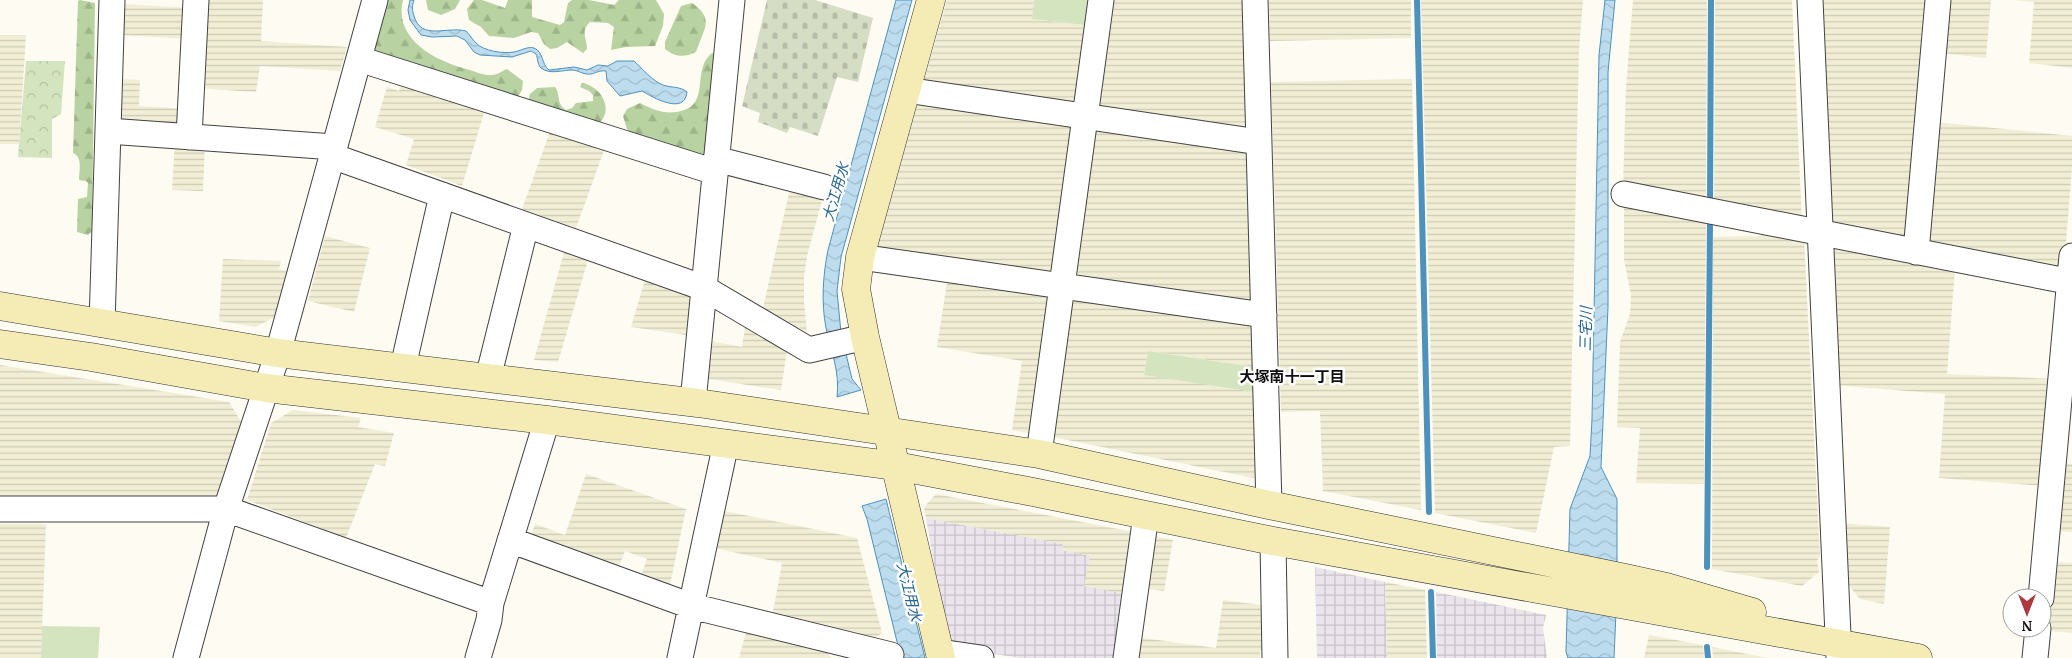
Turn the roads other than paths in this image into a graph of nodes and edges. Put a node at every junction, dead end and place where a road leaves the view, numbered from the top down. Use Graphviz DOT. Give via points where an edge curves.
graph roads {
  1 [pos="112,0"];
  2 [pos="196,0"];
  3 [pos="375,0"];
  4 [pos="732,0"];
  5 [pos="931,0"];
  6 [pos="1102,0"];
  7 [pos="1256,0"];
  8 [pos="1810,0"];
  9 [pos="1938,0"];
  10 [pos="359,58"];
  11 [pos="906,90"];
  12 [pos="1086,116"];
  13 [pos="108,131"];
  14 [pos="189,137"];
  15 [pos="1259,142"];
  16 [pos="333,151"];
  17 [pos="716,166"];
  18 [pos="824,187"];
  19 [pos="1624,194"];
  20 [pos="442,195"];
  21 [pos="526,225"];
  22 [pos="1819,233"];
  23 [pos="1916,252"];
  24 [pos="2072,256"];
  25 [pos="860,257"];
  26 [pos="2071,281"];
  27 [pos="1062,286"];
  28 [pos="704,288"];
  29 [pos="0,306"];
  30 [pos="1264,315"];
  31 [pos="102,324"];
  32 [pos="857,339"];
  33 [pos="0,344"];
  34 [pos="278,353"];
  35 [pos="403,368"];
  36 [pos="488,378"];
  37 [pos="266,388"];
  38 [pos="693,402"];
  39 [pos="546,420"];
  40 [pos="888,431"];
  41 [pos="726,442"];
  42 [pos="1039,454"];
  43 [pos="896,466"];
  44 [pos="1269,505"];
  45 [pos="0,510"];
  46 [pos="226,510"];
  47 [pos="1146,514"];
  48 [pos="510,540"];
  49 [pos="1272,540"];
  50 [pos="2042,588"];
  51 [pos="490,603"];
  52 [pos="691,606"];
  53 [pos="2037,638"];
  54 [pos="840,650"];
  55 [pos="1839,650"];
  56 [pos="891,655"];
  57 [pos="941,655"];
  58 [pos="186,658"];
  59 [pos="478,658"];
  60 [pos="680,658"];
  61 [pos="981,658"];
  62 [pos="1126,658"];
  63 [pos="1275,658"];
  64 [pos="1918,658"];
  65 [pos="2035,658"];
  1 -- 13 [label="street"];
  2 -- 14 [label="street"];
  3 -- 10 [label="street"];
  4 -- 17 [label="street"];
  5 -- 11 [label="street"];
  6 -- 12 [label="street"];
  7 -- 15 [label="street"];
  8 -- 22 [label="street"];
  9 -- 23 [label="street"];
  10 -- 16 [label="street"];
  10 -- 17 [label="street"];
  11 -- 12 [label="street"];
  11 -- 25 [label="street"];
  12 -- 15 [label="street"];
  12 -- 27 [label="street"];
  13 -- 14 [label="street"];
  13 -- 31 [label="street"];
  14 -- 16 [label="street"];
  15 -- 30 [label="street"];
  16 -- 20 [label="street"];
  16 -- 34 [label="street"];
  17 -- 18 [label="street"];
  17 -- 28 [label="street"];
  19 -- 22 [label="street"];
  20 -- 21 [label="street"];
  20 -- 35 [label="street"];
  21 -- 28 [label="street"];
  21 -- 36 [label="street"];
  22 -- 23 [label="street"];
  22 -- 55 [label="street"];
  23 -- 26 [label="street"];
  24 -- 26 [label="street"];
  25 -- 27 [label="street"];
  25 -- 32 [label="street" via="856,289"];
  26 -- 50 [label="street"];
  27 -- 30 [label="street"];
  27 -- 42 [label="street"];
  28 -- 32 [label="street" via="809,350"];
  28 -- 38 [label="street"];
  29 -- 31 [label="street"];
  30 -- 44 [label="street"];
  31 -- 34 [label="street"];
  32 -- 40 [label="street"];
  33 -- 37 [label="street"];
  34 -- 35 [label="street"];
  34 -- 37 [label="street"];
  35 -- 36 [label="street"];
  36 -- 38 [label="street"];
  37 -- 39 [label="street"];
  37 -- 46 [label="street"];
  38 -- 40 [label="street"];
  39 -- 41 [label="street"];
  39 -- 48 [label="street"];
  40 -- 42 [label="street"];
  40 -- 43 [label="street"];
  41 -- 43 [label="street"];
  41 -- 52 [label="street"];
  42 -- 44 [label="street"];
  43 -- 47 [label="street"];
  43 -- 57 [label="street"];
  44 -- 55 [label="street" via="1666,587 1754,613"];
  45 -- 46 [label="street"];
  46 -- 51 [label="street"];
  46 -- 58 [label="street"];
  47 -- 49 [label="street"];
  47 -- 62 [label="street"];
  48 -- 51 [label="street"];
  48 -- 52 [label="street"];
  49 -- 55 [label="street"];
  49 -- 63 [label="street"];
  51 -- 59 [label="street" via="489,620"];
  52 -- 54 [label="street"];
  52 -- 60 [label="street"];
  53 -- 65 [label="street"];
  54 -- 56 [label="street"];
  55 -- 64 [label="street"];
  57 -- 61 [label="street"];
}
